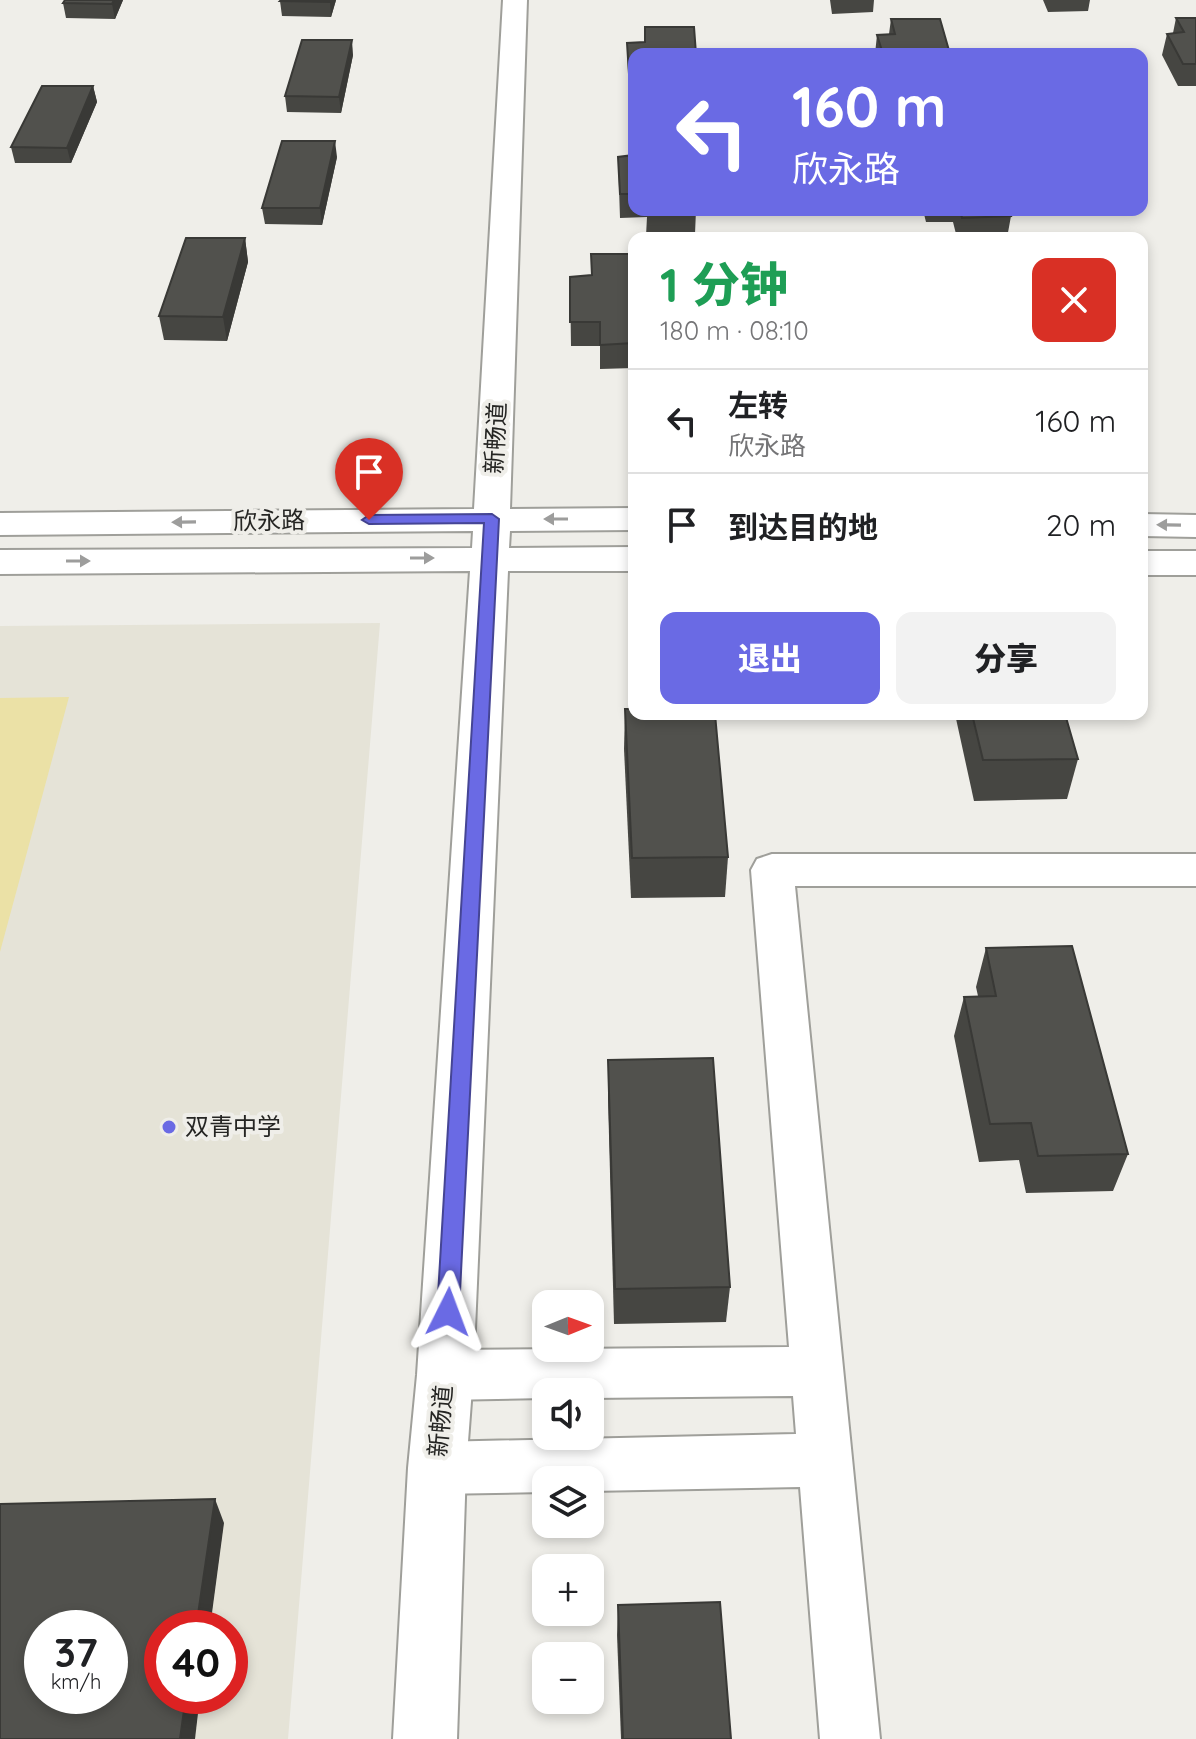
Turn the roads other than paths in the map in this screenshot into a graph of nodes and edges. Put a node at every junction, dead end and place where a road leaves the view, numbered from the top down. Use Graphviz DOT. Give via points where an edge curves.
graph roads {
  1 [pos="515,0"];
  2 [pos="628,520"];
  3 [pos="0,524"];
  4 [pos="1148,525"];
  5 [pos="1196,526"];
  6 [pos="491,538"];
  7 [pos="628,558"];
  8 [pos="0,562"];
  9 [pos="1148,563"];
  10 [pos="1196,563"];
  11 [pos="1196,870"];
  12 [pos="818,1371"];
  13 [pos="445,1375"];
  14 [pos="826,1460"];
  15 [pos="437,1468"];
  16 [pos="425,1739"];
  17 [pos="850,1739"];
  1 -- 6 [label="street, 新畅道"];
  2 -- 6 [label="street, 欣永路, one-way"];
  6 -- 3 [label="street, 欣永路, one-way"];
  5 -- 4 [label="street, one-way"];
  6 -- 7 [label="street, 欣永路"];
  8 -- 6 [label="street, 欣永路, one-way"];
  6 -- 13 [label="street, 新畅道"];
  9 -- 10 [label="street"];
  11 -- 12 [label="street" via="772,870"];
  12 -- 13 [label="street"];
  12 -- 14 [label="street"];
  13 -- 15 [label="street, 新畅道"];
  14 -- 15 [label="street"];
  14 -- 17 [label="street"];
  15 -- 16 [label="street, 新畅道"];
}
